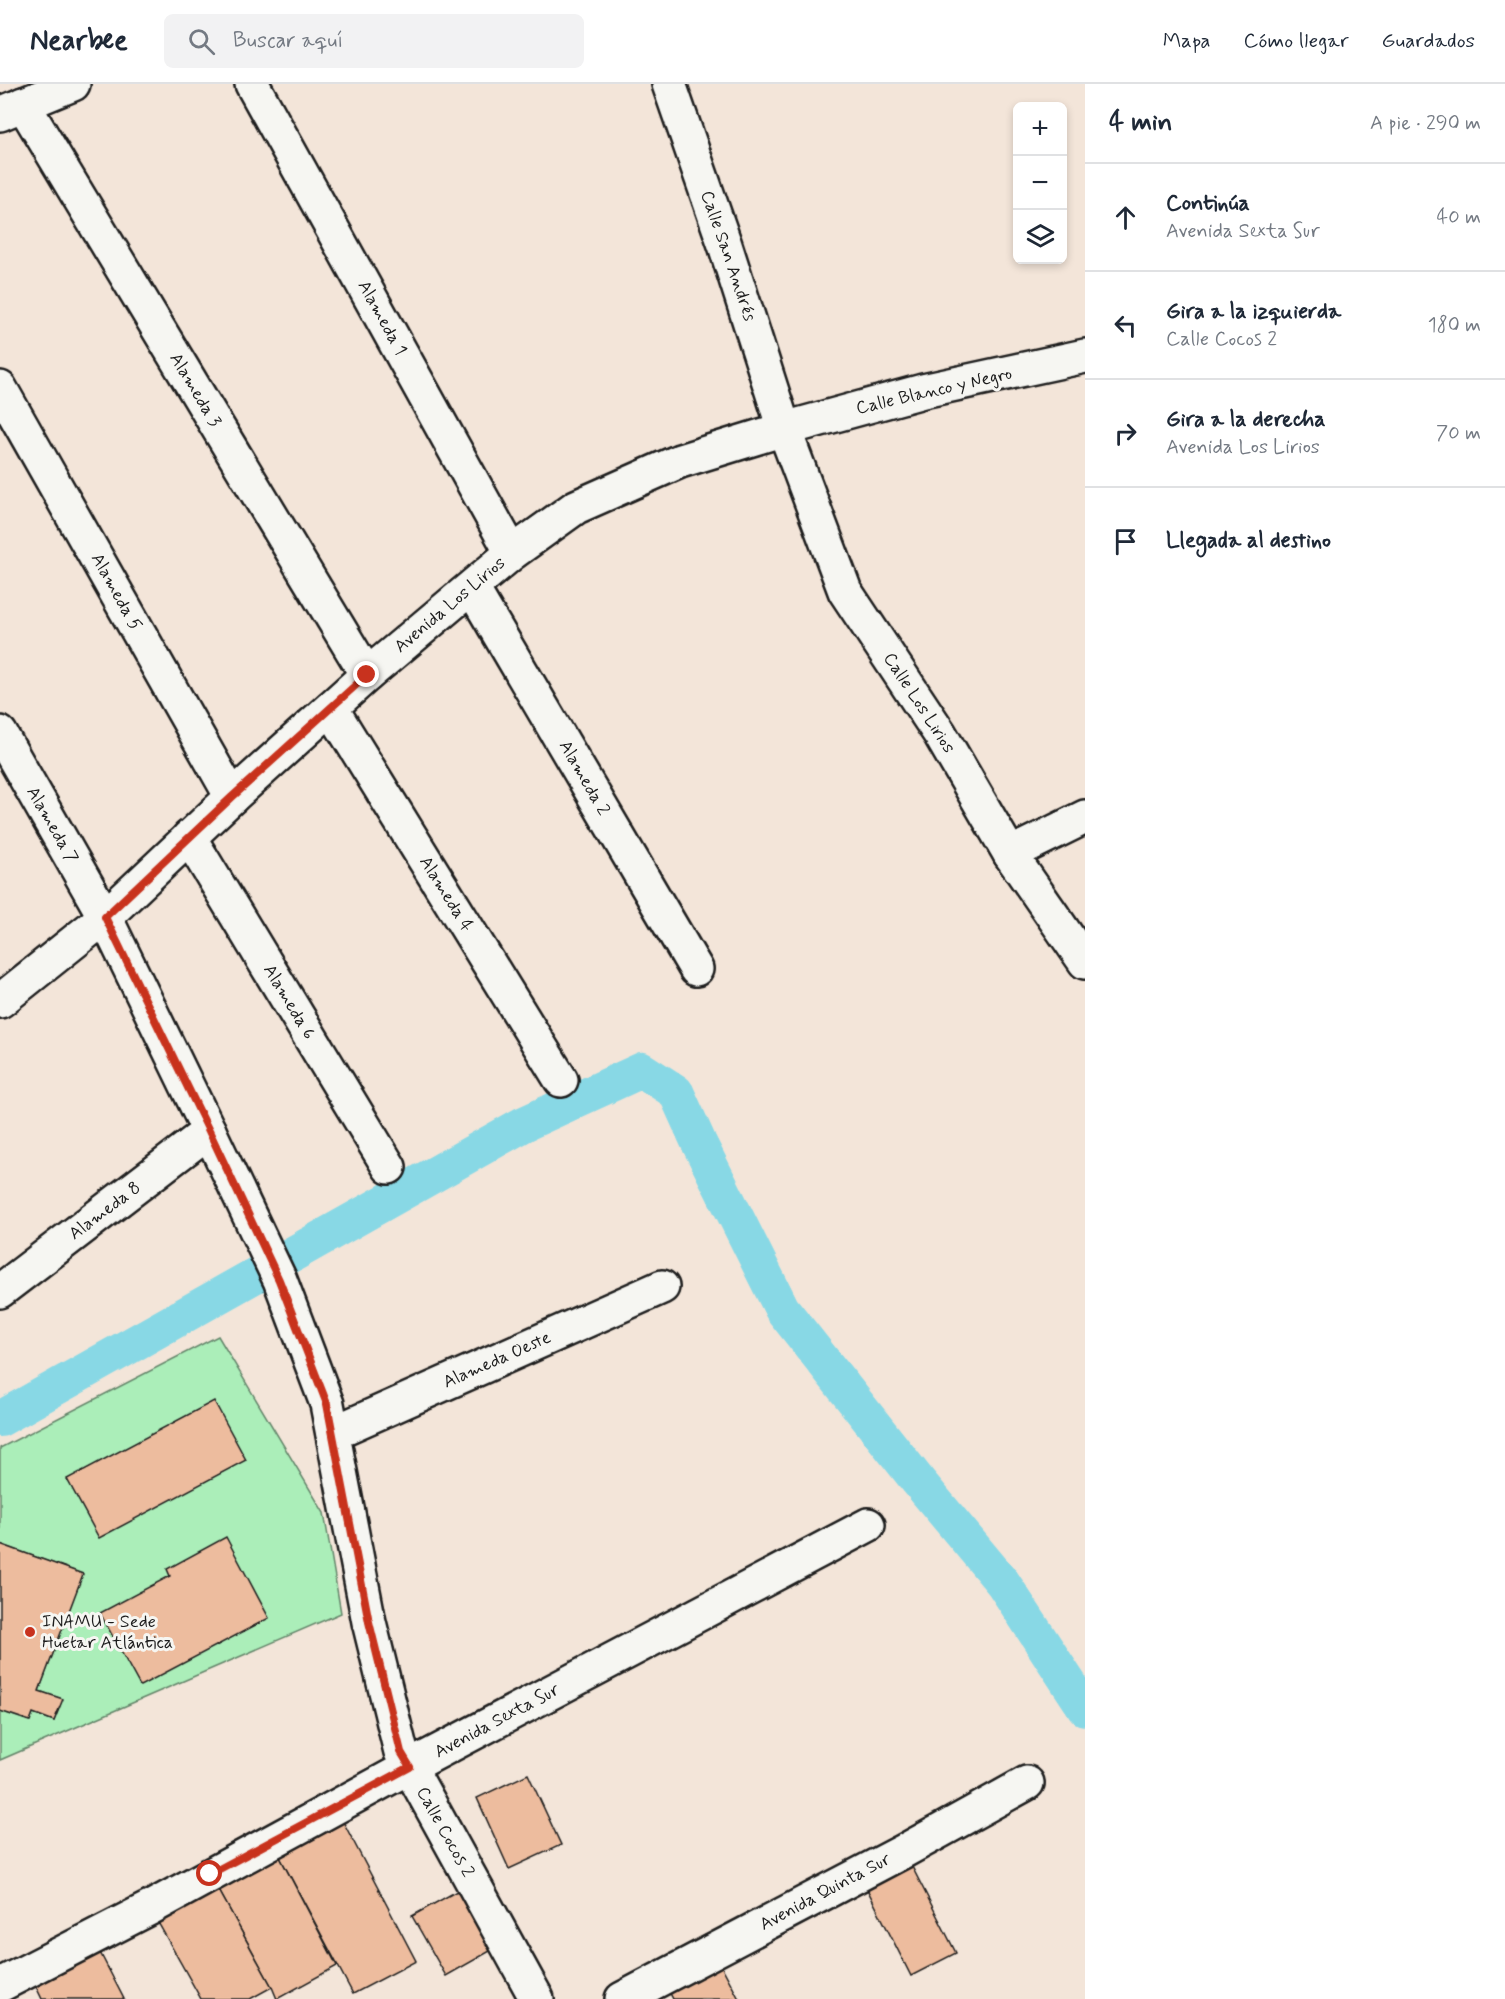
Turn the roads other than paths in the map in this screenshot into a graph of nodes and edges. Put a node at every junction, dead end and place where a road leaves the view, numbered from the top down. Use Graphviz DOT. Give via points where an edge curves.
graph roads {
  1 [pos="73,84"];
  2 [pos="252,84"];
  3 [pos="669,84"];
  4 [pos="12,109"];
  5 [pos="1085,356"];
  6 [pos="0,387"];
  7 [pos="784,429"];
  8 [pos="512,553"];
  9 [pos="472,588"];
  10 [pos="367,675"];
  11 [pos="331,708"];
  12 [pos="0,733"];
  13 [pos="232,797"];
  14 [pos="1085,817"];
  15 [pos="189,837"];
  16 [pos="1010,854"];
  17 [pos="105,917"];
  18 [pos="1085,962"];
  19 [pos="696,969"];
  20 [pos="0,1000"];
  21 [pos="561,1080"];
  22 [pos="209,1131"];
  23 [pos="389,1167"];
  24 [pos="662,1287"];
  25 [pos="0,1291"];
  26 [pos="333,1433"];
  27 [pos="868,1525"];
  28 [pos="410,1767"];
  29 [pos="1027,1783"];
  30 [pos="0,1985"];
  31 [pos="537,1999"];
  32 [pos="622,1999"];
  1 -- 4 [label="street"];
  2 -- 8 [label="street, Alameda 1"];
  3 -- 7 [label="street, Calle San Andrés"];
  4 -- 10 [label="street, Alameda 3"];
  5 -- 7 [label="street, Calle Blanco y Negro" via="923,391"];
  6 -- 13 [label="street, Alameda 5"];
  7 -- 8 [label="street, Avenida Los Lirios" via="680,461 576,507"];
  7 -- 16 [label="street, Calle Los Lirios" via="845,591 940,734"];
  8 -- 9 [label="street, Avenida Los Lirios"];
  9 -- 10 [label="street, Avenida Los Lirios"];
  9 -- 19 [label="street, Alameda 2"];
  10 -- 11 [label="street, Avenida Los Lirios"];
  11 -- 13 [label="street, Avenida Los Lirios"];
  11 -- 21 [label="street, Alameda 4"];
  12 -- 17 [label="street, Alameda 7"];
  13 -- 15 [label="street, Avenida Los Lirios"];
  14 -- 16 [label="street"];
  15 -- 17 [label="street, Avenida Los Lirios"];
  15 -- 23 [label="street, Alameda 6"];
  16 -- 18 [label="street, Calle Los Lirios"];
  17 -- 20 [label="street, Avenida Los Lirios"];
  17 -- 22 [label="street, Calle Cocos 2"];
  22 -- 25 [label="street, Alameda 8"];
  22 -- 26 [label="street, Calle Cocos 2" via="279,1280 327,1404"];
  24 -- 26 [label="street, Alameda Oeste"];
  26 -- 28 [label="street, Calle Cocos 2" via="369,1622 401,1752"];
  27 -- 28 [label="street, Avenida Sexta Sur"];
  28 -- 30 [label="street, Avenida Sexta Sur"];
  28 -- 31 [label="street, Calle Cocos 2"];
  29 -- 32 [label="street, Avenida Quinta Sur"];
}
